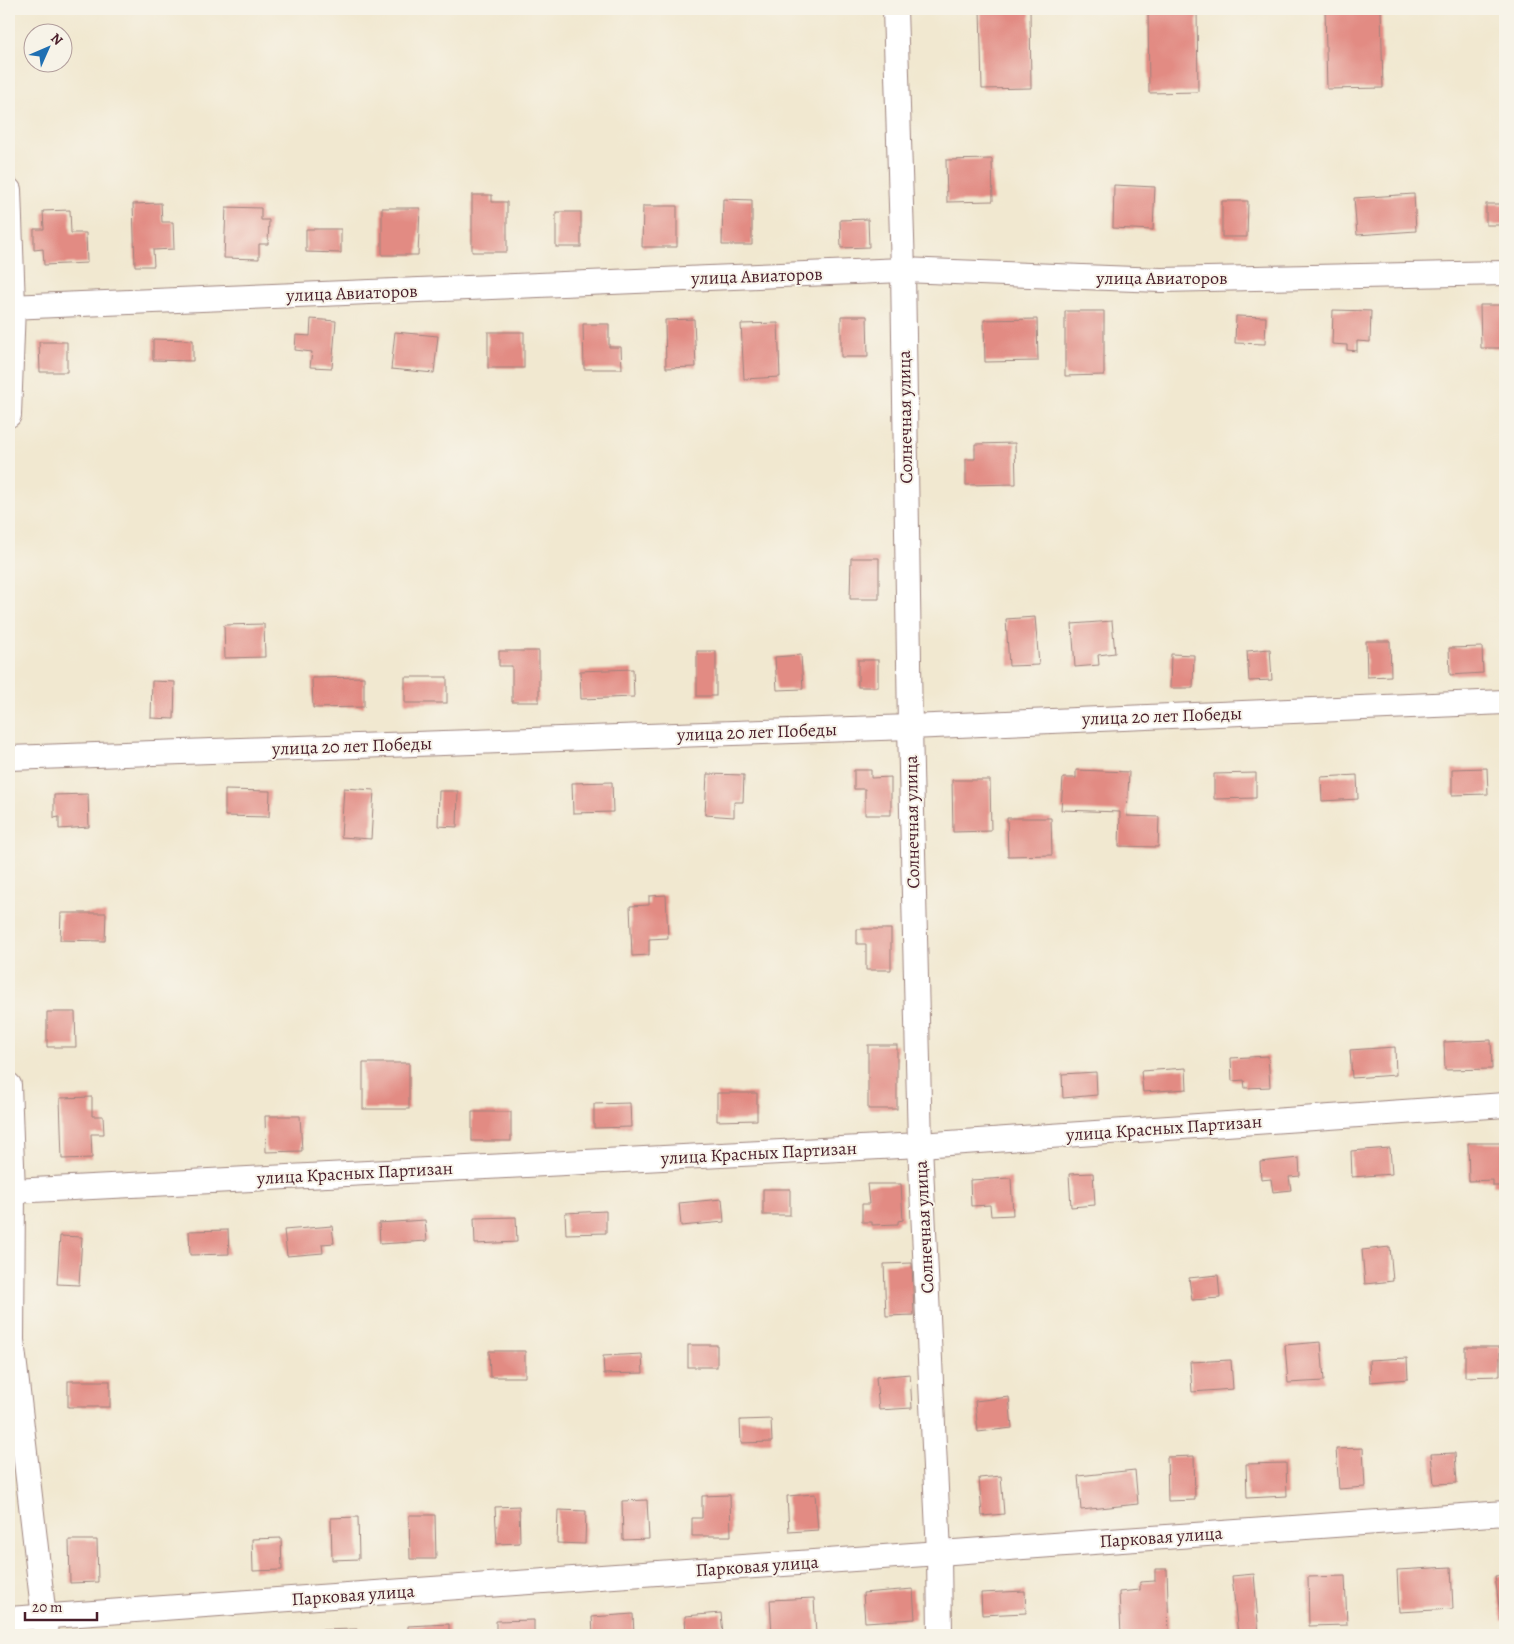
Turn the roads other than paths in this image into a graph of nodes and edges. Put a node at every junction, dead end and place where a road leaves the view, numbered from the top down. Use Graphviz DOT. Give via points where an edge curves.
graph roads {
  1 [pos="895,9"];
  2 [pos="9,190"];
  3 [pos="903,270"];
  4 [pos="1505,273"];
  5 [pos="11,307"];
  6 [pos="9,416"];
  7 [pos="1505,702"];
  8 [pos="910,727"];
  9 [pos="9,758"];
  10 [pos="9,1085"];
  11 [pos="1505,1105"];
  12 [pos="920,1145"];
  13 [pos="13,1190"];
  14 [pos="11,1340"];
  15 [pos="1505,1513"];
  16 [pos="938,1553"];
  17 [pos="9,1620"];
  18 [pos="46,1626"];
  19 [pos="940,1635"];
  1 -- 3 [label="street, Солнечная улица"];
  2 -- 5 [label="street"];
  3 -- 4 [label="street, улица Авиаторов" via="1161,280"];
  3 -- 5 [label="street, улица Авиаторов"];
  3 -- 8 [label="street, Солнечная улица"];
  5 -- 6 [label="street"];
  7 -- 8 [label="street, улица 20 лет Победы"];
  8 -- 9 [label="street, улица 20 лет Победы"];
  8 -- 12 [label="street, Солнечная улица"];
  10 -- 13 [label="street"];
  11 -- 12 [label="street, улица Красных Партизан"];
  12 -- 13 [label="street, улица Красных Партизан"];
  12 -- 16 [label="street, Солнечная улица"];
  13 -- 14 [label="street"];
  14 -- 18 [label="street"];
  15 -- 16 [label="street, Парковая улица"];
  16 -- 18 [label="street, Парковая улица"];
  16 -- 19 [label="street, Солнечная улица"];
  17 -- 18 [label="street, Парковая улица"];
}
